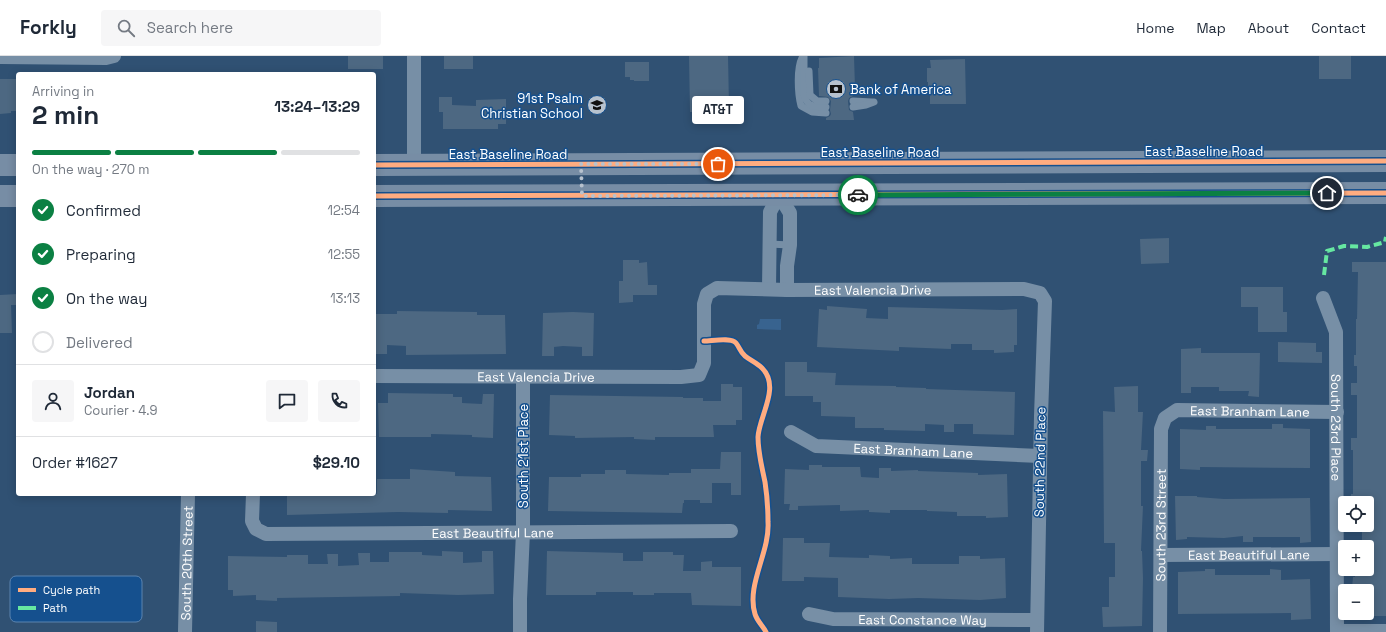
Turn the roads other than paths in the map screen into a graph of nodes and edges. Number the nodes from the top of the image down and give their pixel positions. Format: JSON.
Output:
{"nodes":[{"id":1,"x":114,"y":56,"type":"edge"},
{"id":2,"x":414,"y":56,"type":"edge"},
{"id":3,"x":805,"y":56,"type":"edge"},
{"id":4,"x":0,"y":58,"type":"edge"},
{"id":5,"x":872,"y":103,"type":"dead end"},
{"id":6,"x":826,"y":107,"type":"dead end"},
{"id":7,"x":853,"y":107,"type":"dead end"},
{"id":8,"x":1386,"y":161,"type":"edge"},
{"id":9,"x":581,"y":164,"type":"junction"},
{"id":10,"x":779,"y":164,"type":"junction"},
{"id":11,"x":0,"y":165,"type":"edge"},
{"id":12,"x":16,"y":165,"type":"edge"},
{"id":13,"x":376,"y":165,"type":"edge"},
{"id":14,"x":414,"y":165,"type":"junction"},
{"id":15,"x":376,"y":183,"type":"edge"},
{"id":16,"x":1386,"y":193,"type":"edge"},
{"id":17,"x":779,"y":195,"type":"junction"},
{"id":18,"x":0,"y":196,"type":"edge"},
{"id":19,"x":16,"y":196,"type":"edge"},
{"id":20,"x":376,"y":196,"type":"edge"},
{"id":21,"x":451,"y":196,"type":"junction"},
{"id":22,"x":582,"y":196,"type":"junction"},
{"id":23,"x":769,"y":244,"type":"junction"},
{"id":24,"x":790,"y":245,"type":"junction"},
{"id":25,"x":769,"y":289,"type":"junction"},
{"id":26,"x":787,"y":290,"type":"junction"},
{"id":27,"x":1040,"y":293,"type":"joint"},
{"id":28,"x":1323,"y":298,"type":"dead end"},
{"id":29,"x":376,"y":376,"type":"edge"},
{"id":30,"x":523,"y":377,"type":"junction"},
{"id":31,"x":1337,"y":412,"type":"junction"},
{"id":32,"x":1165,"y":418,"type":"joint"},
{"id":33,"x":791,"y":432,"type":"dead end"},
{"id":34,"x":1040,"y":456,"type":"junction"},
{"id":35,"x":188,"y":496,"type":"edge"},
{"id":36,"x":253,"y":496,"type":"edge"},
{"id":37,"x":731,"y":531,"type":"dead end"},
{"id":38,"x":523,"y":532,"type":"junction"},
{"id":39,"x":1337,"y":554,"type":"junction"},
{"id":40,"x":1160,"y":555,"type":"junction"},
{"id":41,"x":809,"y":614,"type":"dead end"},
{"id":42,"x":1037,"y":626,"type":"edge"},
{"id":43,"x":1337,"y":631,"type":"edge"},
{"id":44,"x":1386,"y":631,"type":"edge"},
{"id":45,"x":185,"y":632,"type":"edge"},
{"id":46,"x":520,"y":632,"type":"edge"},
{"id":47,"x":1160,"y":632,"type":"edge"}],
"edges":[{"from":1,"to":4,"type":"street"},
{"from":2,"to":14,"type":"street"},
{"from":3,"to":6,"type":"lane"},
{"from":5,"to":7,"type":"lane"},
{"from":8,"to":10,"type":"main road","name":"East Baseline Road"},
{"from":9,"to":10,"type":"main road","name":"East Baseline Road"},
{"from":9,"to":14,"type":"main road","name":"East Baseline Road"},
{"from":9,"to":22,"type":"main road"},
{"from":10,"to":17,"type":"main road"},
{"from":11,"to":12,"type":"main road"},
{"from":13,"to":14,"type":"main road","name":"East Baseline Road"},
{"from":14,"to":15,"type":"main road"},
{"from":14,"to":21,"type":"main road"},
{"from":16,"to":17,"type":"main road"},
{"from":17,"to":22,"type":"main road"},
{"from":17,"to":23,"type":"street"},
{"from":17,"to":24,"type":"street"},
{"from":18,"to":19,"type":"main road"},
{"from":20,"to":21,"type":"main road"},
{"from":21,"to":22,"type":"main road"},
{"from":23,"to":24,"type":"lane"},
{"from":23,"to":25,"type":"street"},
{"from":24,"to":26,"type":"street"},
{"from":25,"to":26,"type":"street","name":"East Valencia Drive"},
{"from":25,"to":30,"type":"street","name":"East Valencia Drive"},
{"from":26,"to":27,"type":"street","name":"East Valencia Drive"},
{"from":27,"to":34,"type":"street","name":"South 22nd Place"},
{"from":28,"to":31,"type":"street","name":"South 23rd Place"},
{"from":29,"to":30,"type":"street","name":"East Valencia Drive"},
{"from":30,"to":38,"type":"street","name":"South 21st Place"},
{"from":31,"to":32,"type":"street","name":"East Branham Lane"},
{"from":31,"to":39,"type":"street","name":"South 23rd Place"},
{"from":32,"to":40,"type":"street","name":"South 23rd Street"},
{"from":33,"to":34,"type":"street","name":"East Branham Lane"},
{"from":34,"to":42,"type":"street","name":"South 22nd Place"},
{"from":35,"to":45,"type":"street","name":"South 20th Street"},
{"from":36,"to":38,"type":"street","name":"East Beautiful Lane"},
{"from":37,"to":38,"type":"street","name":"East Beautiful Lane"},
{"from":38,"to":46,"type":"street","name":"South 21st Place"},
{"from":39,"to":40,"type":"street","name":"East Beautiful Lane"},
{"from":39,"to":43,"type":"street","name":"South 23rd Place"},
{"from":40,"to":47,"type":"street","name":"South 23rd Street"},
{"from":41,"to":42,"type":"street","name":"East Constance Way"},
{"from":43,"to":44,"type":"street"}]}
